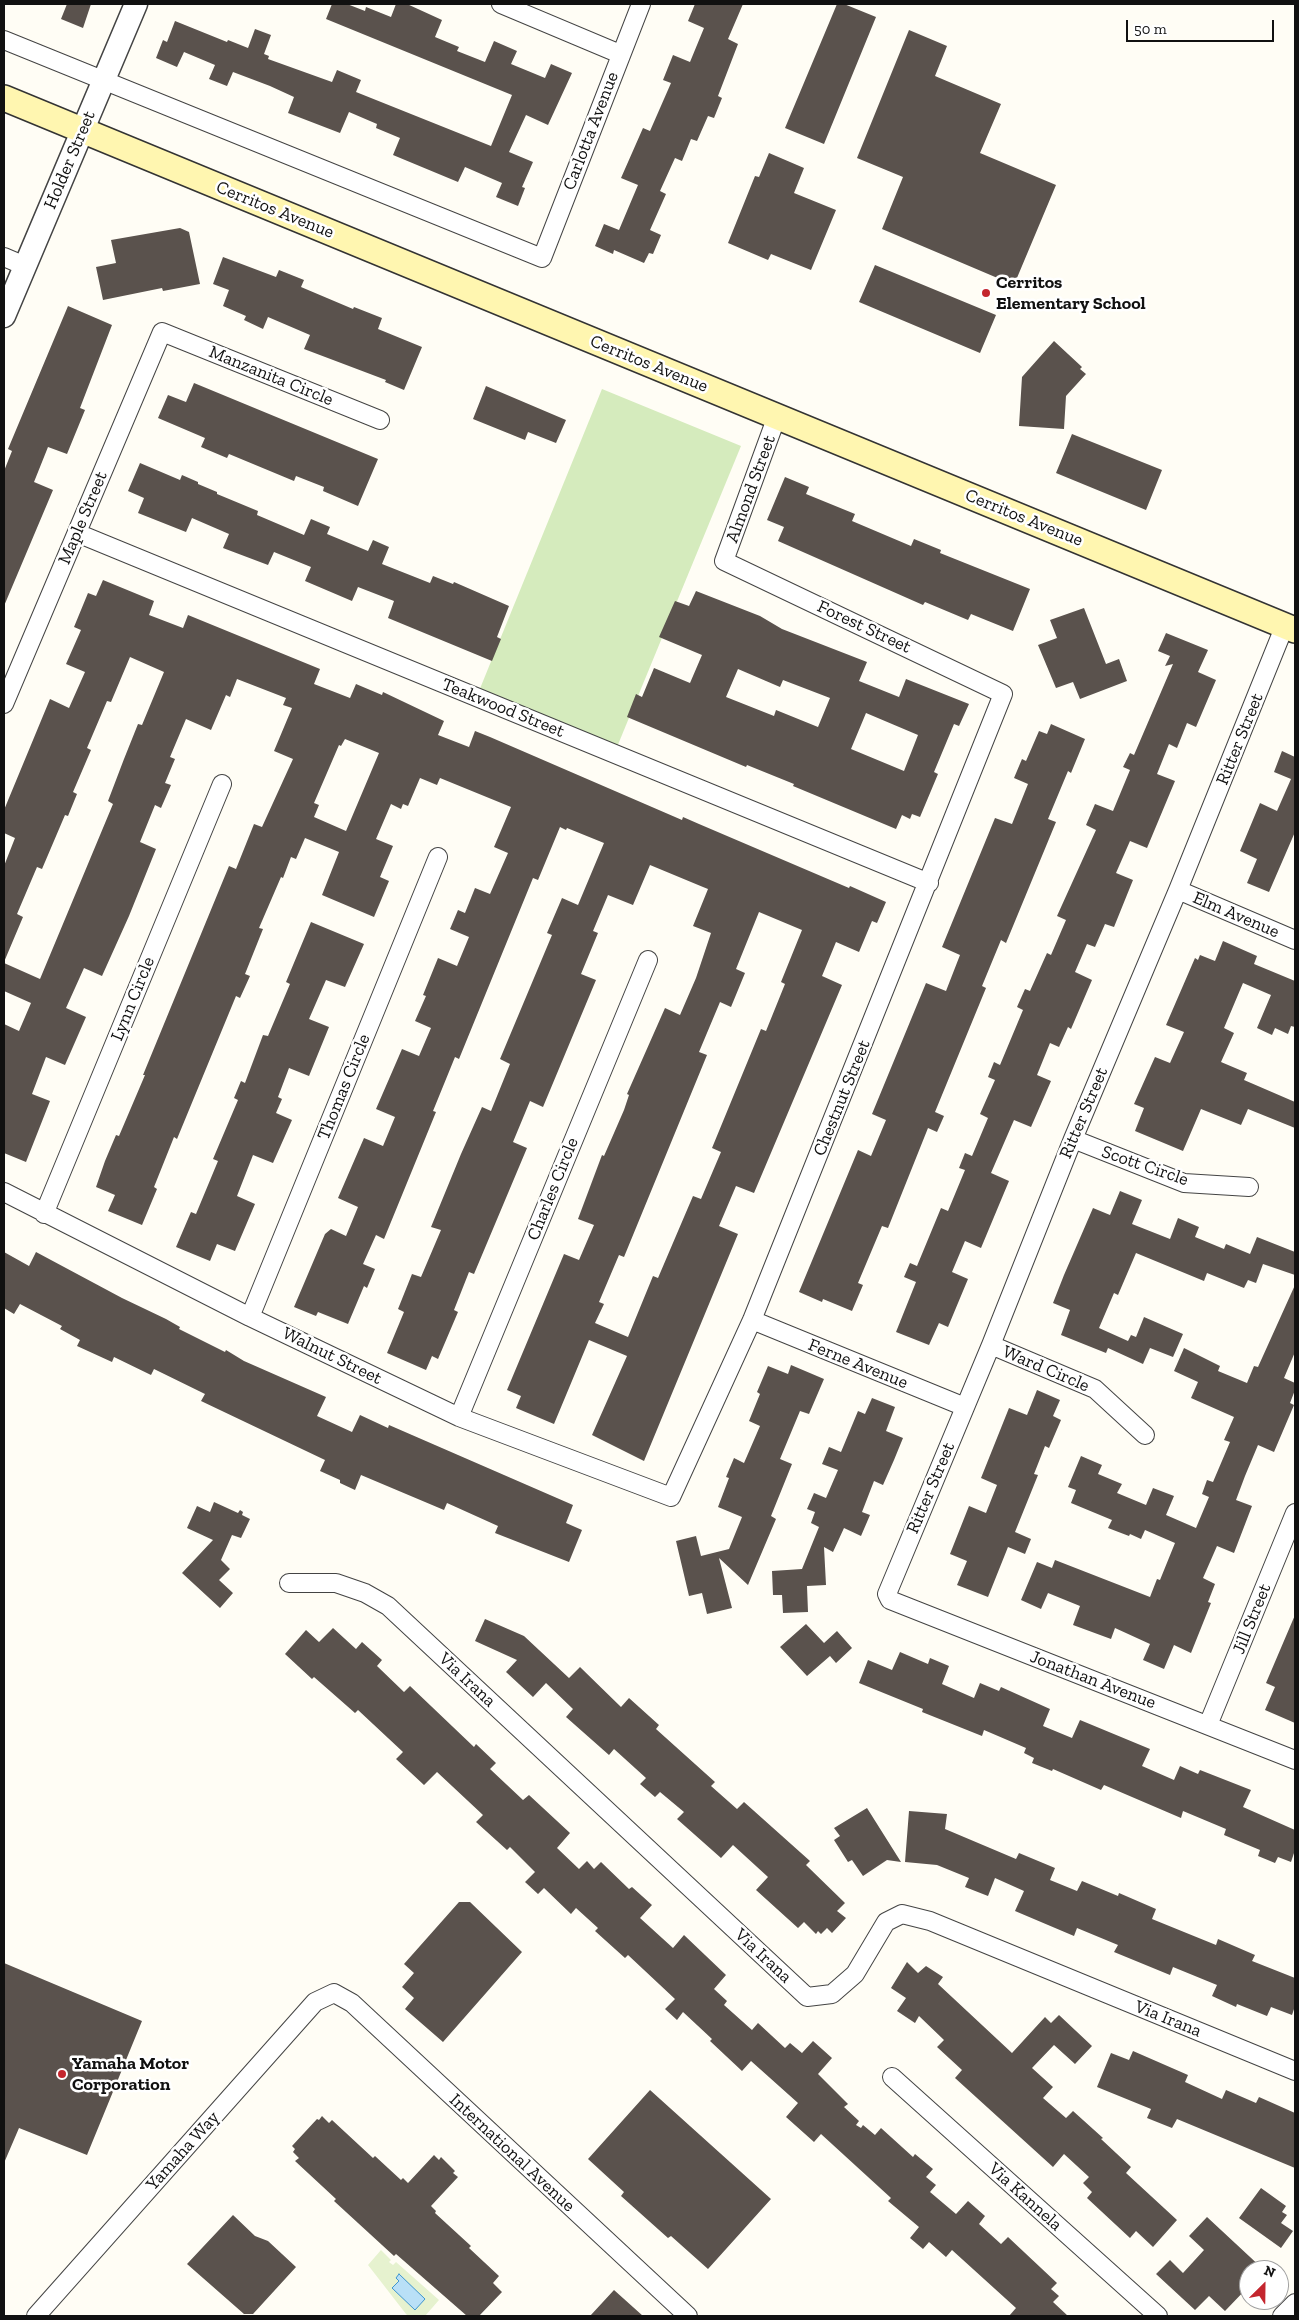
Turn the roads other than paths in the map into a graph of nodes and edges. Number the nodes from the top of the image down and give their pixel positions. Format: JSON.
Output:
{"nodes":[{"id":1,"x":136,"y":4,"type":"edge"},
{"id":2,"x":501,"y":4,"type":"edge"},
{"id":3,"x":642,"y":4,"type":"edge"},
{"id":4,"x":4,"y":40,"type":"edge"},
{"id":5,"x":620,"y":54,"type":"junction"},
{"id":6,"x":104,"y":82,"type":"junction"},
{"id":7,"x":4,"y":98,"type":"edge"},
{"id":8,"x":83,"y":130,"type":"junction"},
{"id":9,"x":4,"y":257,"type":"edge"},
{"id":10,"x":25,"y":266,"type":"junction"},
{"id":11,"x":4,"y":316,"type":"edge"},
{"id":12,"x":162,"y":332,"type":"joint"},
{"id":13,"x":777,"y":416,"type":"junction"},
{"id":14,"x":380,"y":420,"type":"dead end"},
{"id":15,"x":77,"y":534,"type":"junction"},
{"id":16,"x":724,"y":561,"type":"joint"},
{"id":17,"x":1290,"y":628,"type":"edge"},
{"id":18,"x":8,"y":683,"type":"edge"},
{"id":19,"x":1004,"y":694,"type":"joint"},
{"id":20,"x":4,"y":704,"type":"edge"},
{"id":21,"x":222,"y":784,"type":"dead end"},
{"id":22,"x":438,"y":857,"type":"dead end"},
{"id":23,"x":929,"y":883,"type":"junction"},
{"id":24,"x":1178,"y":890,"type":"junction"},
{"id":25,"x":1295,"y":940,"type":"edge"},
{"id":26,"x":648,"y":960,"type":"dead end"},
{"id":27,"x":1073,"y":1139,"type":"junction"},
{"id":28,"x":1249,"y":1187,"type":"dead end"},
{"id":29,"x":4,"y":1192,"type":"edge"},
{"id":30,"x":44,"y":1214,"type":"junction"},
{"id":31,"x":250,"y":1317,"type":"junction"},
{"id":32,"x":752,"y":1320,"type":"junction"},
{"id":33,"x":991,"y":1345,"type":"junction"},
{"id":34,"x":965,"y":1407,"type":"junction"},
{"id":35,"x":459,"y":1417,"type":"junction"},
{"id":36,"x":1145,"y":1435,"type":"dead end"},
{"id":37,"x":671,"y":1497,"type":"joint"},
{"id":38,"x":1295,"y":1513,"type":"edge"},
{"id":39,"x":289,"y":1583,"type":"dead end"},
{"id":40,"x":890,"y":1600,"type":"joint"},
{"id":41,"x":1208,"y":1725,"type":"junction"},
{"id":42,"x":1295,"y":1760,"type":"edge"},
{"id":43,"x":334,"y":1993,"type":"joint"},
{"id":44,"x":1295,"y":2071,"type":"edge"},
{"id":45,"x":892,"y":2078,"type":"dead end"},
{"id":46,"x":1295,"y":2303,"type":"edge"},
{"id":47,"x":36,"y":2316,"type":"edge"},
{"id":48,"x":688,"y":2316,"type":"edge"},
{"id":49,"x":1158,"y":2316,"type":"edge"},
{"id":50,"x":1282,"y":2316,"type":"edge"}],
"edges":[{"from":1,"to":6,"type":"street","name":"Holder Street"},
{"from":2,"to":5,"type":"street"},
{"from":3,"to":5,"type":"street","name":"Carlotta Avenue"},
{"from":4,"to":6,"type":"street"},
{"from":5,"to":6,"type":"street","name":"Carlotta Avenue"},
{"from":6,"to":8,"type":"street","name":"Holder Street"},
{"from":7,"to":8,"type":"main road","name":"Cerritos Avenue"},
{"from":8,"to":10,"type":"street","name":"Holder Street"},
{"from":8,"to":13,"type":"main road","name":"Cerritos Avenue"},
{"from":9,"to":10,"type":"street"},
{"from":10,"to":11,"type":"street","name":"Holder Street"},
{"from":12,"to":14,"type":"street","name":"Manzanita Circle"},
{"from":12,"to":15,"type":"street","name":"Maple Street"},
{"from":13,"to":16,"type":"street","name":"Almond Street"},
{"from":13,"to":17,"type":"main road","name":"Cerritos Avenue"},
{"from":15,"to":18,"type":"street","name":"Maple Street"},
{"from":15,"to":23,"type":"street","name":"Teakwood Street"},
{"from":16,"to":19,"type":"street","name":"Forest Street"},
{"from":17,"to":24,"type":"street","name":"Ritter Street"},
{"from":18,"to":20,"type":"street","name":"Maple Street"},
{"from":19,"to":23,"type":"street","name":"Chestnut Street"},
{"from":21,"to":30,"type":"street","name":"Lynn Circle"},
{"from":22,"to":31,"type":"street","name":"Thomas Circle"},
{"from":23,"to":32,"type":"street","name":"Chestnut Street"},
{"from":24,"to":25,"type":"street","name":"Elm Avenue"},
{"from":24,"to":27,"type":"street","name":"Ritter Street"},
{"from":26,"to":35,"type":"street","name":"Charles Circle"},
{"from":27,"to":28,"type":"street","name":"Scott Circle"},
{"from":27,"to":33,"type":"street","name":"Ritter Street"},
{"from":29,"to":30,"type":"street","name":"Walnut Street"},
{"from":30,"to":31,"type":"street","name":"Walnut Street"},
{"from":31,"to":35,"type":"street","name":"Walnut Street"},
{"from":32,"to":34,"type":"street","name":"Ferne Avenue"},
{"from":32,"to":37,"type":"street","name":"Chestnut Street"},
{"from":33,"to":34,"type":"street","name":"Ritter Street"},
{"from":33,"to":36,"type":"street","name":"Ward Circle"},
{"from":34,"to":40,"type":"street","name":"Ritter Street"},
{"from":35,"to":37,"type":"street","name":"Walnut Street"},
{"from":38,"to":41,"type":"street","name":"Jill Street"},
{"from":39,"to":44,"type":"street","name":"Via Irana"},
{"from":40,"to":41,"type":"street","name":"Jonathan Avenue"},
{"from":41,"to":42,"type":"street","name":"Jonathan Avenue"},
{"from":43,"to":47,"type":"street","name":"Yamaha Way"},
{"from":43,"to":48,"type":"street","name":"International Avenue"},
{"from":45,"to":49,"type":"street","name":"Via Kannela"},
{"from":46,"to":50,"type":"street"}]}
